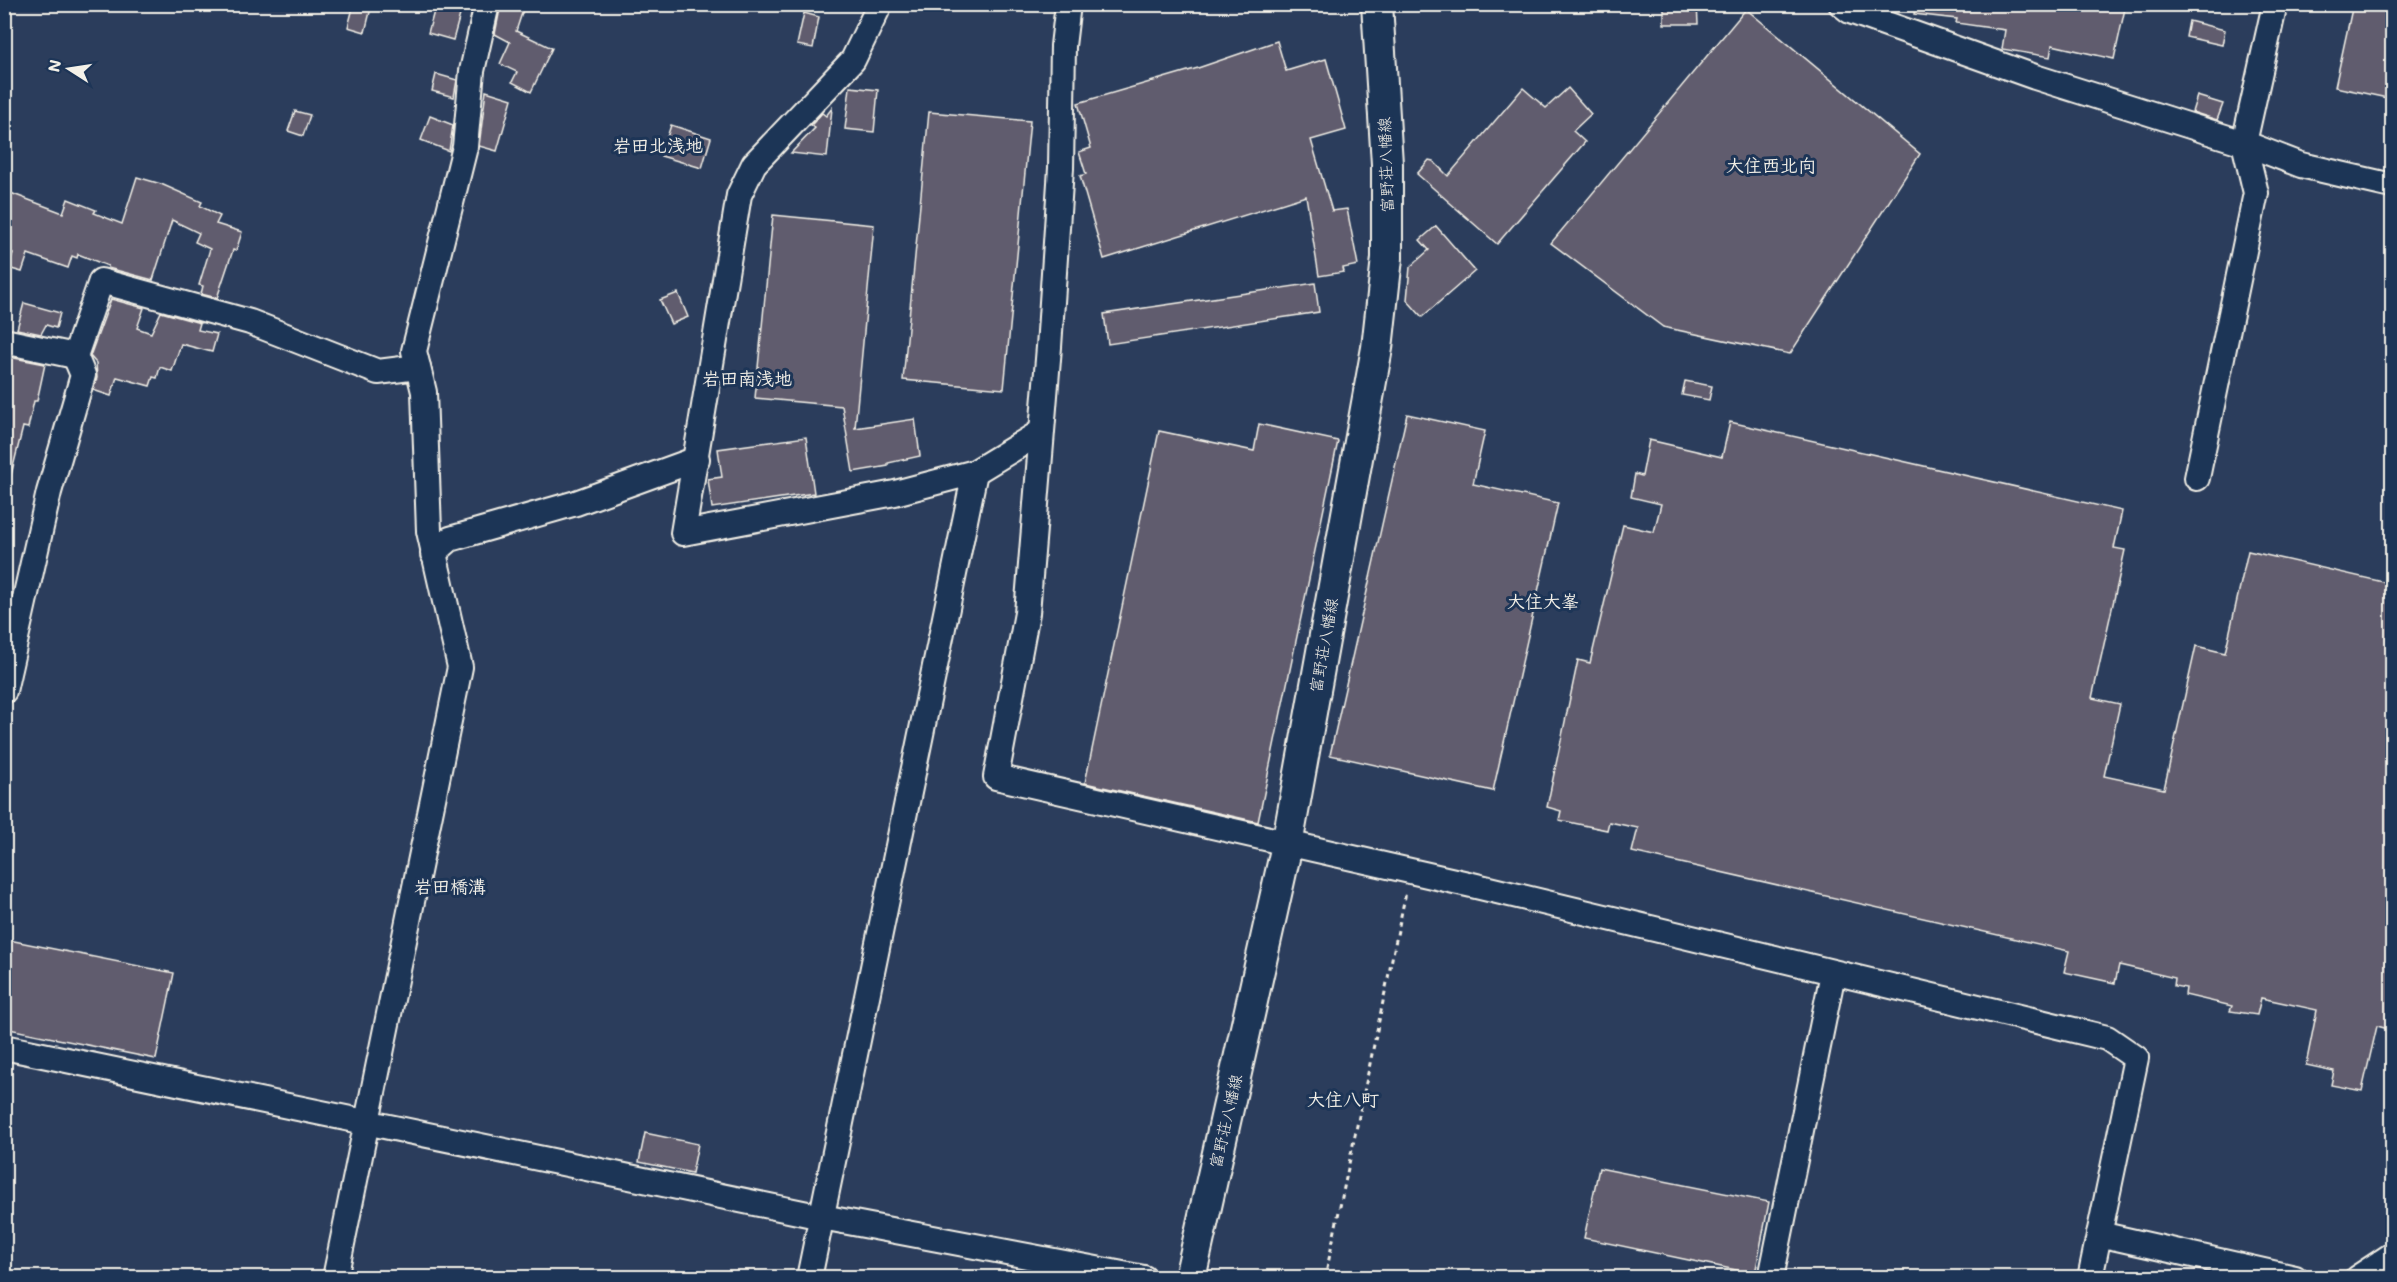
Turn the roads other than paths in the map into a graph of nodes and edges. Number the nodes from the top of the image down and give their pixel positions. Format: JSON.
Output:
{"nodes":[{"id":1,"x":488,"y":4,"type":"edge"},
{"id":2,"x":880,"y":4,"type":"edge"},
{"id":3,"x":1068,"y":4,"type":"edge"},
{"id":4,"x":1377,"y":4,"type":"edge"},
{"id":5,"x":1841,"y":4,"type":"edge"},
{"id":6,"x":2275,"y":4,"type":"edge"},
{"id":7,"x":2244,"y":143,"type":"junction"},
{"id":8,"x":2392,"y":186,"type":"edge"},
{"id":9,"x":4,"y":341,"type":"edge"},
{"id":10,"x":75,"y":356,"type":"junction"},
{"id":11,"x":418,"y":368,"type":"junction"},
{"id":12,"x":1041,"y":432,"type":"junction"},
{"id":13,"x":697,"y":459,"type":"junction"},
{"id":14,"x":975,"y":472,"type":"junction"},
{"id":15,"x":2197,"y":478,"type":"dead end"},
{"id":16,"x":433,"y":554,"type":"junction"},
{"id":17,"x":5,"y":684,"type":"edge"},
{"id":18,"x":1287,"y":845,"type":"junction"},
{"id":19,"x":1833,"y":973,"type":"junction"},
{"id":20,"x":4,"y":1047,"type":"edge"},
{"id":21,"x":367,"y":1122,"type":"junction"},
{"id":22,"x":822,"y":1217,"type":"junction"},
{"id":23,"x":2099,"y":1234,"type":"junction"},
{"id":24,"x":2392,"y":1255,"type":"edge"},
{"id":25,"x":335,"y":1278,"type":"edge"},
{"id":26,"x":809,"y":1278,"type":"edge"},
{"id":27,"x":1144,"y":1278,"type":"edge"},
{"id":28,"x":1190,"y":1278,"type":"edge"},
{"id":29,"x":1771,"y":1278,"type":"edge"},
{"id":30,"x":2090,"y":1278,"type":"edge"},
{"id":31,"x":2295,"y":1278,"type":"edge"},
{"id":32,"x":2358,"y":1278,"type":"edge"}],
"edges":[{"from":1,"to":11,"type":"street"},
{"from":2,"to":13,"type":"street"},
{"from":3,"to":12,"type":"street"},
{"from":4,"to":18,"type":"main road","name":"富野荘八幡線"},
{"from":5,"to":7,"type":"street"},
{"from":6,"to":7,"type":"street"},
{"from":7,"to":8,"type":"street"},
{"from":7,"to":15,"type":"street"},
{"from":9,"to":10,"type":"street"},
{"from":10,"to":11,"type":"street"},
{"from":10,"to":17,"type":"street"},
{"from":11,"to":16,"type":"street"},
{"from":12,"to":14,"type":"street"},
{"from":12,"to":18,"type":"street"},
{"from":13,"to":14,"type":"street"},
{"from":13,"to":16,"type":"street"},
{"from":14,"to":22,"type":"street"},
{"from":16,"to":21,"type":"street"},
{"from":18,"to":19,"type":"street"},
{"from":18,"to":28,"type":"main road","name":"富野荘八幡線"},
{"from":19,"to":23,"type":"street"},
{"from":19,"to":29,"type":"street"},
{"from":20,"to":21,"type":"street"},
{"from":21,"to":22,"type":"street"},
{"from":21,"to":25,"type":"street"},
{"from":22,"to":26,"type":"street"},
{"from":22,"to":27,"type":"street"},
{"from":23,"to":30,"type":"street"},
{"from":23,"to":31,"type":"street"},
{"from":24,"to":32,"type":"street"}]}
